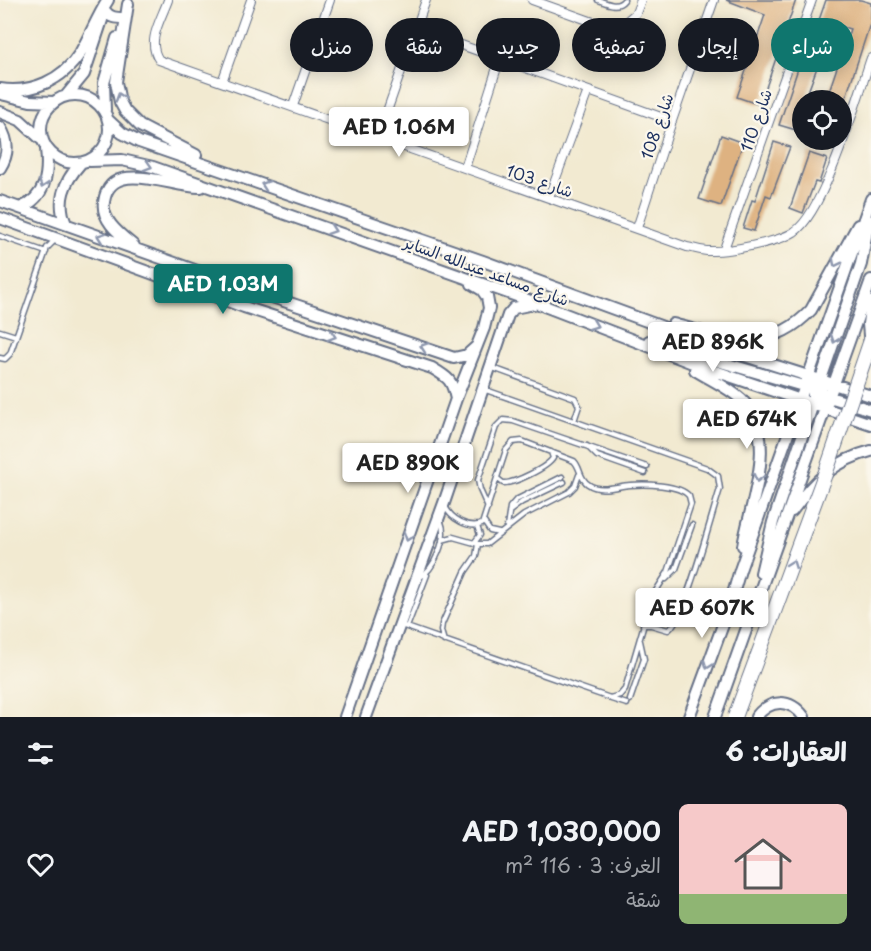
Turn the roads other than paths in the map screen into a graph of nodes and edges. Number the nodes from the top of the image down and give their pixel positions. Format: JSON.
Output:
{"nodes":[{"id":1,"x":109,"y":0,"type":"edge"},
{"id":2,"x":168,"y":0,"type":"edge"},
{"id":3,"x":251,"y":0,"type":"edge"},
{"id":4,"x":330,"y":0,"type":"edge"},
{"id":5,"x":426,"y":0,"type":"edge"},
{"id":6,"x":531,"y":0,"type":"edge"},
{"id":7,"x":598,"y":0,"type":"edge"},
{"id":8,"x":624,"y":0,"type":"edge"},
{"id":9,"x":641,"y":0,"type":"edge"},
{"id":10,"x":714,"y":0,"type":"edge"},
{"id":11,"x":812,"y":0,"type":"edge"},
{"id":12,"x":129,"y":2,"type":"edge"},
{"id":13,"x":105,"y":11,"type":"junction"},
{"id":14,"x":124,"y":18,"type":"junction"},
{"id":15,"x":420,"y":18,"type":"edge"},
{"id":16,"x":871,"y":58,"type":"edge"},
{"id":17,"x":401,"y":72,"type":"edge"},
{"id":18,"x":496,"y":72,"type":"edge"},
{"id":19,"x":538,"y":72,"type":"edge"},
{"id":20,"x":222,"y":82,"type":"junction"},
{"id":21,"x":588,"y":90,"type":"junction"},
{"id":22,"x":0,"y":91,"type":"edge"},
{"id":23,"x":66,"y":96,"type":"junction"},
{"id":24,"x":54,"y":102,"type":"junction"},
{"id":25,"x":293,"y":106,"type":"junction"},
{"id":26,"x":0,"y":112,"type":"edge"},
{"id":27,"x":107,"y":117,"type":"junction"},
{"id":28,"x":672,"y":121,"type":"junction"},
{"id":29,"x":0,"y":127,"type":"edge"},
{"id":30,"x":378,"y":137,"type":"junction"},
{"id":31,"x":44,"y":144,"type":"junction"},
{"id":32,"x":85,"y":162,"type":"junction"},
{"id":33,"x":0,"y":168,"type":"edge"},
{"id":34,"x":465,"y":168,"type":"junction"},
{"id":35,"x":234,"y":174,"type":"junction"},
{"id":36,"x":208,"y":187,"type":"junction"},
{"id":37,"x":549,"y":197,"type":"junction"},
{"id":38,"x":871,"y":200,"type":"edge"},
{"id":39,"x":0,"y":201,"type":"edge"},
{"id":40,"x":20,"y":208,"type":"junction"},
{"id":41,"x":866,"y":213,"type":"junction"},
{"id":42,"x":0,"y":218,"type":"edge"},
{"id":43,"x":66,"y":224,"type":"junction"},
{"id":44,"x":637,"y":228,"type":"junction"},
{"id":45,"x":0,"y":236,"type":"edge"},
{"id":46,"x":58,"y":238,"type":"junction"},
{"id":47,"x":724,"y":249,"type":"junction"},
{"id":48,"x":46,"y":252,"type":"junction"},
{"id":49,"x":153,"y":255,"type":"junction"},
{"id":50,"x":459,"y":275,"type":"junction"},
{"id":51,"x":871,"y":280,"type":"edge"},
{"id":52,"x":251,"y":290,"type":"junction"},
{"id":53,"x":871,"y":302,"type":"edge"},
{"id":54,"x":539,"y":304,"type":"junction"},
{"id":55,"x":244,"y":307,"type":"junction"},
{"id":56,"x":637,"y":316,"type":"junction"},
{"id":57,"x":484,"y":328,"type":"junction"},
{"id":58,"x":0,"y":331,"type":"edge"},
{"id":59,"x":501,"y":334,"type":"junction"},
{"id":60,"x":16,"y":336,"type":"junction"},
{"id":61,"x":626,"y":337,"type":"junction"},
{"id":62,"x":871,"y":340,"type":"edge"},
{"id":63,"x":477,"y":346,"type":"junction"},
{"id":64,"x":871,"y":350,"type":"edge"},
{"id":65,"x":675,"y":357,"type":"junction"},
{"id":66,"x":0,"y":358,"type":"edge"},
{"id":67,"x":490,"y":367,"type":"junction"},
{"id":68,"x":809,"y":375,"type":"junction"},
{"id":69,"x":834,"y":382,"type":"junction"},
{"id":70,"x":483,"y":389,"type":"junction"},
{"id":71,"x":817,"y":391,"type":"junction"},
{"id":72,"x":871,"y":396,"type":"edge"},
{"id":73,"x":456,"y":399,"type":"junction"},
{"id":74,"x":800,"y":400,"type":"junction"},
{"id":75,"x":824,"y":408,"type":"junction"},
{"id":76,"x":871,"y":410,"type":"edge"},
{"id":77,"x":574,"y":421,"type":"junction"},
{"id":78,"x":871,"y":424,"type":"edge"},
{"id":79,"x":587,"y":446,"type":"junction"},
{"id":80,"x":871,"y":451,"type":"edge"},
{"id":81,"x":551,"y":452,"type":"junction"},
{"id":82,"x":647,"y":467,"type":"dead end"},
{"id":83,"x":645,"y":473,"type":"dead end"},
{"id":84,"x":580,"y":474,"type":"junction"},
{"id":85,"x":497,"y":478,"type":"junction"},
{"id":86,"x":563,"y":480,"type":"dead end"},
{"id":87,"x":444,"y":503,"type":"junction"},
{"id":88,"x":488,"y":508,"type":"junction"},
{"id":89,"x":439,"y":518,"type":"junction"},
{"id":90,"x":484,"y":522,"type":"junction"},
{"id":91,"x":784,"y":524,"type":"junction"},
{"id":92,"x":692,"y":525,"type":"dead end"},
{"id":93,"x":476,"y":526,"type":"junction"},
{"id":94,"x":507,"y":528,"type":"junction"},
{"id":95,"x":500,"y":534,"type":"junction"},
{"id":96,"x":442,"y":540,"type":"junction"},
{"id":97,"x":476,"y":544,"type":"junction"},
{"id":98,"x":740,"y":570,"type":"junction"},
{"id":99,"x":427,"y":573,"type":"junction"},
{"id":100,"x":416,"y":580,"type":"junction"},
{"id":101,"x":663,"y":581,"type":"junction"},
{"id":102,"x":759,"y":594,"type":"junction"},
{"id":103,"x":651,"y":603,"type":"junction"},
{"id":104,"x":678,"y":618,"type":"junction"},
{"id":105,"x":404,"y":626,"type":"junction"},
{"id":106,"x":643,"y":626,"type":"junction"},
{"id":107,"x":640,"y":640,"type":"junction"},
{"id":108,"x":444,"y":641,"type":"junction"},
{"id":109,"x":369,"y":651,"type":"junction"},
{"id":110,"x":388,"y":657,"type":"junction"},
{"id":111,"x":610,"y":698,"type":"junction"},
{"id":112,"x":345,"y":717,"type":"edge"},
{"id":113,"x":366,"y":717,"type":"edge"},
{"id":114,"x":689,"y":717,"type":"edge"},
{"id":115,"x":715,"y":717,"type":"edge"},
{"id":116,"x":735,"y":717,"type":"edge"},
{"id":117,"x":756,"y":717,"type":"edge"},
{"id":118,"x":804,"y":717,"type":"edge"}],
"edges":[{"from":1,"to":13,"type":"street"},
{"from":1,"to":22,"type":"street"},
{"from":2,"to":20,"type":"street","name":"شارع 103"},
{"from":3,"to":20,"type":"street"},
{"from":4,"to":25,"type":"street"},
{"from":5,"to":15,"type":"street"},
{"from":6,"to":9,"type":"street"},
{"from":7,"to":8,"type":"lane"},
{"from":10,"to":28,"type":"street","name":"شارع 108"},
{"from":11,"to":47,"type":"street","name":"شارع 110"},
{"from":12,"to":14,"type":"street"},
{"from":35,"to":12,"type":"street","one_way":true},
{"from":13,"to":14,"type":"street"},
{"from":13,"to":23,"type":"street"},
{"from":14,"to":27,"type":"street"},
{"from":16,"to":47,"type":"street","name":"شارع 103"},
{"from":17,"to":30,"type":"street"},
{"from":18,"to":34,"type":"street"},
{"from":19,"to":21,"type":"street"},
{"from":20,"to":25,"type":"street","name":"شارع 103"},
{"from":21,"to":28,"type":"street"},
{"from":21,"to":37,"type":"street"},
{"from":22,"to":24,"type":"street"},
{"from":23,"to":24,"type":"street"},
{"from":23,"to":27,"type":"street"},
{"from":24,"to":31,"type":"street"},
{"from":25,"to":30,"type":"street","name":"شارع 103"},
{"from":26,"to":31,"type":"street"},
{"from":27,"to":32,"type":"street"},
{"from":27,"to":35,"type":"street","name":"شارع مساعد عبدالله الساير"},
{"from":28,"to":44,"type":"street","name":"شارع 108"},
{"from":29,"to":33,"type":"street"},
{"from":30,"to":34,"type":"street","name":"شارع 103"},
{"from":31,"to":32,"type":"street"},
{"from":31,"to":40,"type":"street","one_way":true},
{"from":32,"to":36,"type":"street","name":"شارع مساعد عبدالله الساير","one_way":true},
{"from":32,"to":43,"type":"street"},
{"from":34,"to":37,"type":"street","name":"شارع 103"},
{"from":56,"to":35,"type":"street","name":"شارع مساعد عبدالله الساير","one_way":true},
{"from":36,"to":49,"type":"street"},
{"from":36,"to":50,"type":"street","name":"شارع مساعد عبدالله الساير","one_way":true},
{"from":37,"to":44,"type":"street","name":"شارع 103"},
{"from":38,"to":41,"type":"street"},
{"from":38,"to":71,"type":"street","one_way":true},
{"from":39,"to":40,"type":"street"},
{"from":40,"to":43,"type":"street"},
{"from":41,"to":56,"type":"street","one_way":true},
{"from":41,"to":68,"type":"street"},
{"from":42,"to":46,"type":"street"},
{"from":49,"to":43,"type":"street","one_way":true},
{"from":44,"to":47,"type":"street","name":"شارع 103"},
{"from":45,"to":48,"type":"lane"},
{"from":46,"to":48,"type":"lane"},
{"from":46,"to":55,"type":"street"},
{"from":48,"to":60,"type":"lane"},
{"from":49,"to":52,"type":"street"},
{"from":50,"to":54,"type":"street","name":"شارع مساعد عبدالله الساير"},
{"from":50,"to":57,"type":"street"},
{"from":51,"to":69,"type":"street"},
{"from":52,"to":55,"type":"street"},
{"from":63,"to":52,"type":"street","one_way":true},
{"from":53,"to":64,"type":"street"},
{"from":54,"to":59,"type":"street"},
{"from":54,"to":61,"type":"street","name":"شارع مساعد عبدالله الساير","one_way":true},
{"from":55,"to":73,"type":"street","one_way":true},
{"from":56,"to":68,"type":"street","name":"شارع مساعد عبدالله الساير"},
{"from":57,"to":59,"type":"street"},
{"from":57,"to":63,"type":"street"},
{"from":58,"to":60,"type":"lane"},
{"from":59,"to":67,"type":"street"},
{"from":60,"to":66,"type":"lane"},
{"from":61,"to":65,"type":"street","name":"شارع مساعد عبدالله الساير"},
{"from":61,"to":71,"type":"street"},
{"from":116,"to":62,"type":"highway","one_way":true,"bridge":true},
{"from":63,"to":73,"type":"street"},
{"from":65,"to":74,"type":"street","name":"شارع مساعد عبدالله الساير"},
{"from":65,"to":98,"type":"street","one_way":true},
{"from":67,"to":70,"type":"street"},
{"from":67,"to":77,"type":"lane"},
{"from":68,"to":71,"type":"street","name":"شارع مساعد عبدالله الساير"},
{"from":69,"to":71,"type":"street","name":"شارع مساعد عبدالله الساير"},
{"from":69,"to":72,"type":"street","name":"شارع مساعد عبدالله الساير"},
{"from":70,"to":77,"type":"lane"},
{"from":70,"to":87,"type":"street"},
{"from":71,"to":74,"type":"street","name":"شارع مساعد عبدالله الساير"},
{"from":71,"to":75,"type":"street","name":"شارع مساعد عبدالله الساير"},
{"from":71,"to":76,"type":"street"},
{"from":71,"to":102,"type":"street"},
{"from":73,"to":109,"type":"street","one_way":true},
{"from":74,"to":98,"type":"street"},
{"from":75,"to":78,"type":"street","name":"شارع مساعد عبدالله الساير"},
{"from":75,"to":91,"type":"street"},
{"from":77,"to":104,"type":"lane"},
{"from":79,"to":82,"type":"lane"},
{"from":79,"to":83,"type":"lane"},
{"from":79,"to":88,"type":"lane"},
{"from":80,"to":91,"type":"street"},
{"from":81,"to":84,"type":"lane"},
{"from":81,"to":85,"type":"lane"},
{"from":81,"to":85,"type":"lane"},
{"from":84,"to":94,"type":"lane"},
{"from":84,"to":101,"type":"lane"},
{"from":85,"to":88,"type":"lane"},
{"from":86,"to":94,"type":"lane"},
{"from":87,"to":89,"type":"street"},
{"from":87,"to":93,"type":"lane"},
{"from":88,"to":90,"type":"lane"},
{"from":89,"to":96,"type":"lane"},
{"from":89,"to":100,"type":"street"},
{"from":90,"to":93,"type":"lane"},
{"from":90,"to":95,"type":"lane"},
{"from":91,"to":102,"type":"street"},
{"from":92,"to":101,"type":"lane"},
{"from":93,"to":97,"type":"lane"},
{"from":94,"to":95,"type":"lane"},
{"from":95,"to":97,"type":"lane"},
{"from":96,"to":97,"type":"lane"},
{"from":96,"to":99,"type":"lane"},
{"from":97,"to":108,"type":"lane"},
{"from":98,"to":114,"type":"street","one_way":true},
{"from":99,"to":100,"type":"lane"},
{"from":99,"to":105,"type":"lane"},
{"from":100,"to":105,"type":"street"},
{"from":101,"to":103,"type":"lane"},
{"from":102,"to":115,"type":"street"},
{"from":103,"to":104,"type":"lane"},
{"from":103,"to":106,"type":"lane"},
{"from":104,"to":106,"type":"lane"},
{"from":105,"to":108,"type":"lane"},
{"from":105,"to":110,"type":"street"},
{"from":106,"to":107,"type":"lane"},
{"from":107,"to":111,"type":"lane"},
{"from":107,"to":111,"type":"lane"},
{"from":108,"to":111,"type":"lane"},
{"from":109,"to":110,"type":"street"},
{"from":109,"to":112,"type":"street"},
{"from":110,"to":113,"type":"street"},
{"from":117,"to":118,"type":"street"}]}
